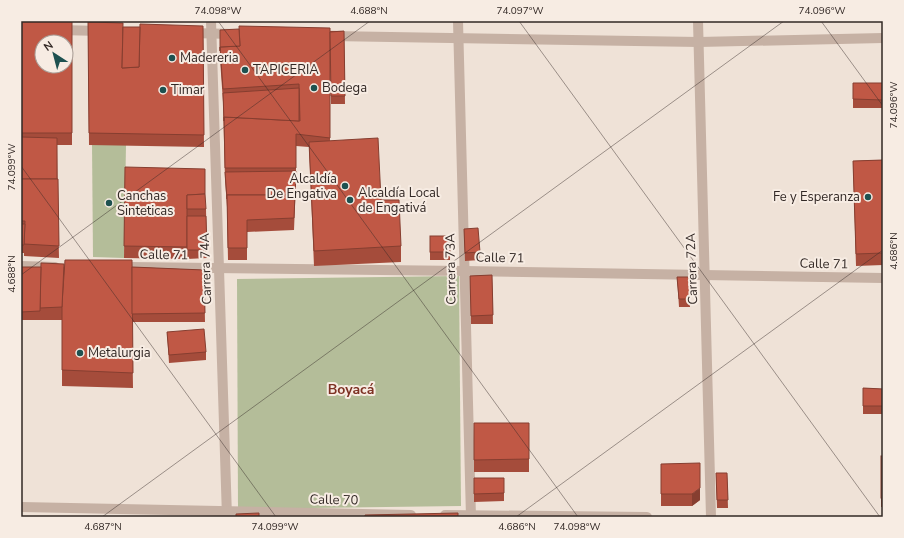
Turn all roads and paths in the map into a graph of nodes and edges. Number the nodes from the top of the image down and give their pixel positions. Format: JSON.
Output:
{"nodes":[{"id":1,"x":211,"y":21,"type":"edge"},
{"id":2,"x":458,"y":21,"type":"edge"},
{"id":3,"x":698,"y":21,"type":"edge"},
{"id":4,"x":45,"y":30,"type":"edge"},
{"id":5,"x":108,"y":31,"type":"edge"},
{"id":6,"x":180,"y":33,"type":"edge"},
{"id":7,"x":212,"y":34,"type":"junction"},
{"id":8,"x":244,"y":34,"type":"edge"},
{"id":9,"x":323,"y":36,"type":"edge"},
{"id":10,"x":458,"y":38,"type":"junction"},
{"id":11,"x":883,"y":38,"type":"edge"},
{"id":12,"x":699,"y":42,"type":"junction"},
{"id":13,"x":21,"y":266,"type":"edge"},
{"id":14,"x":69,"y":267,"type":"edge"},
{"id":15,"x":116,"y":267,"type":"edge"},
{"id":16,"x":219,"y":268,"type":"junction"},
{"id":17,"x":464,"y":271,"type":"junction"},
{"id":18,"x":705,"y":274,"type":"junction"},
{"id":19,"x":883,"y":278,"type":"edge"},
{"id":20,"x":21,"y":506,"type":"edge"},
{"id":21,"x":227,"y":514,"type":"edge"},
{"id":22,"x":471,"y":516,"type":"edge"},
{"id":23,"x":647,"y":517,"type":"edge"},
{"id":24,"x":711,"y":517,"type":"edge"}],
"edges":[{"from":1,"to":7,"type":"street","name":"Carrera 74A"},
{"from":2,"to":10,"type":"street","name":"Carrera 73A"},
{"from":3,"to":12,"type":"street","name":"Carrera 72A"},
{"from":4,"to":5,"type":"street"},
{"from":6,"to":7,"type":"street"},
{"from":7,"to":8,"type":"street"},
{"from":7,"to":16,"type":"street","name":"Carrera 74A"},
{"from":9,"to":10,"type":"street"},
{"from":10,"to":12,"type":"street"},
{"from":10,"to":17,"type":"street","name":"Carrera 73A"},
{"from":11,"to":12,"type":"street"},
{"from":12,"to":18,"type":"street","name":"Carrera 72A"},
{"from":13,"to":14,"type":"street"},
{"from":15,"to":16,"type":"street","name":"Calle 71"},
{"from":16,"to":17,"type":"street","name":"Calle 71"},
{"from":16,"to":21,"type":"street","name":"Carrera 74A"},
{"from":17,"to":18,"type":"street","name":"Calle 71"},
{"from":17,"to":22,"type":"street","name":"Carrera 73A"},
{"from":18,"to":19,"type":"street","name":"Calle 71"},
{"from":18,"to":24,"type":"street","name":"Carrera 72A"},
{"from":20,"to":21,"type":"street","name":"Calle 70"},
{"from":21,"to":22,"type":"street","name":"Calle 70"},
{"from":22,"to":23,"type":"street","name":"Calle 70"}]}
